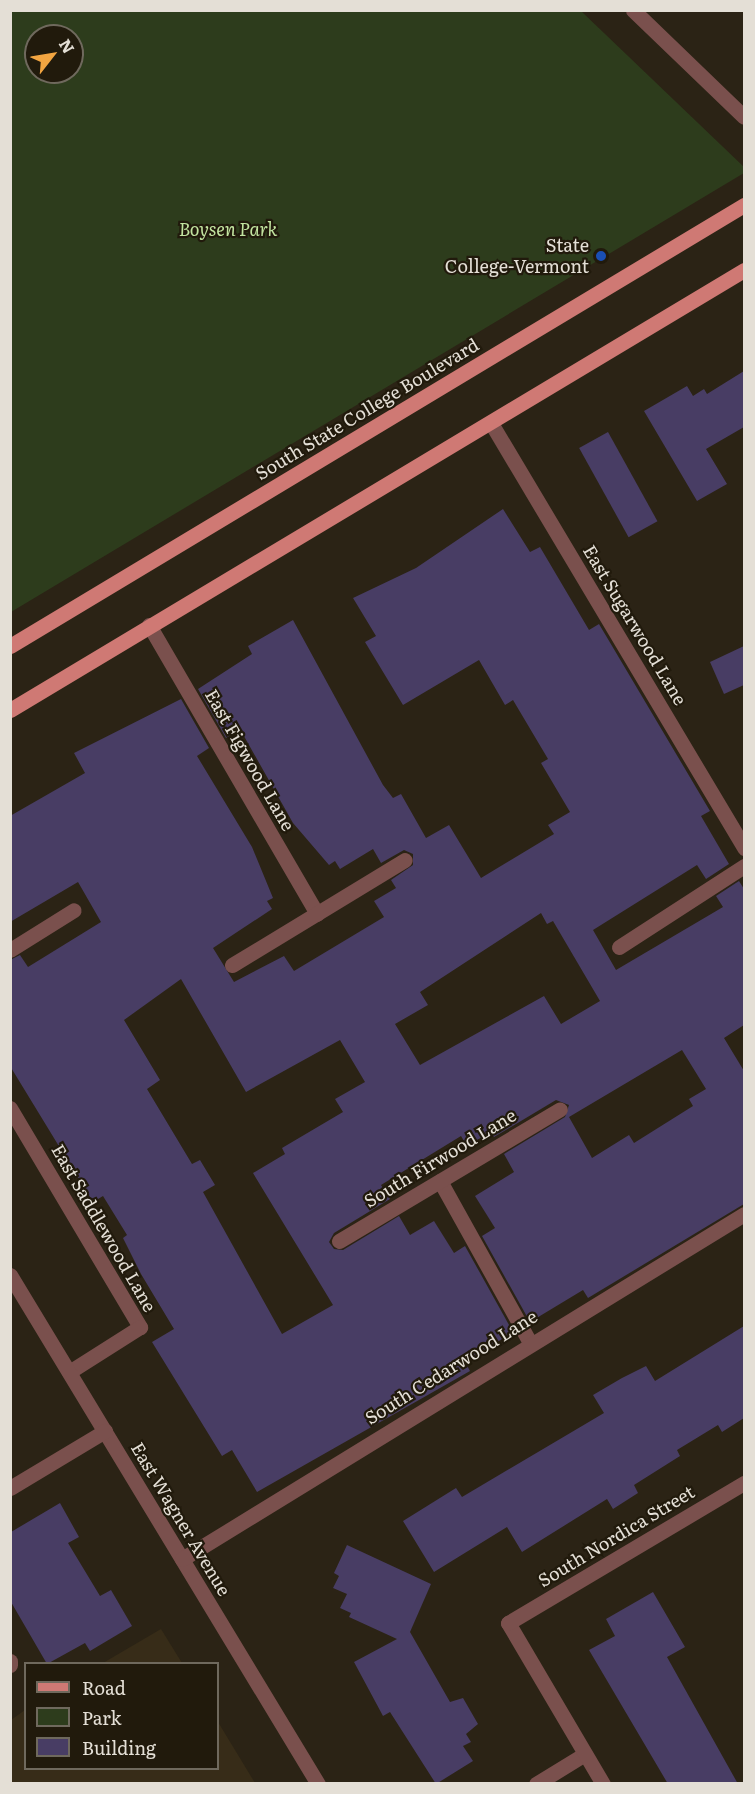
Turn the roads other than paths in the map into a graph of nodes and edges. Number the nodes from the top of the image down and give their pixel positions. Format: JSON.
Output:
{"nodes":[{"id":1,"x":633,"y":10,"type":"edge"},
{"id":2,"x":744,"y":117,"type":"edge"},
{"id":3,"x":744,"y":205,"type":"edge"},
{"id":4,"x":744,"y":270,"type":"edge"},
{"id":5,"x":491,"y":423,"type":"junction"},
{"id":6,"x":149,"y":625,"type":"junction"},
{"id":7,"x":10,"y":646,"type":"edge"},
{"id":8,"x":10,"y":710,"type":"edge"},
{"id":9,"x":744,"y":848,"type":"edge"},
{"id":10,"x":405,"y":860,"type":"dead end"},
{"id":11,"x":744,"y":866,"type":"edge"},
{"id":12,"x":74,"y":910,"type":"dead end"},
{"id":13,"x":317,"y":914,"type":"junction"},
{"id":14,"x":619,"y":947,"type":"dead end"},
{"id":15,"x":10,"y":950,"type":"edge"},
{"id":16,"x":232,"y":964,"type":"dead end"},
{"id":17,"x":560,"y":1109,"type":"dead end"},
{"id":18,"x":13,"y":1117,"type":"edge"},
{"id":19,"x":440,"y":1181,"type":"junction"},
{"id":20,"x":744,"y":1214,"type":"edge"},
{"id":21,"x":339,"y":1241,"type":"dead end"},
{"id":22,"x":10,"y":1275,"type":"edge"},
{"id":23,"x":530,"y":1341,"type":"junction"},
{"id":24,"x":69,"y":1371,"type":"junction"},
{"id":25,"x":105,"y":1431,"type":"junction"},
{"id":26,"x":744,"y":1483,"type":"edge"},
{"id":27,"x":10,"y":1488,"type":"edge"},
{"id":28,"x":182,"y":1559,"type":"junction"},
{"id":29,"x":585,"y":1754,"type":"junction"},
{"id":30,"x":318,"y":1784,"type":"edge"},
{"id":31,"x":536,"y":1784,"type":"edge"},
{"id":32,"x":603,"y":1784,"type":"edge"}],
"edges":[{"from":1,"to":2,"type":"street"},
{"from":3,"to":7,"type":"main road","name":"South State College Boulevard"},
{"from":4,"to":5,"type":"main road"},
{"from":5,"to":6,"type":"main road"},
{"from":5,"to":9,"type":"street","name":"East Sugarwood Lane"},
{"from":6,"to":8,"type":"main road"},
{"from":6,"to":13,"type":"street","name":"East Figwood Lane"},
{"from":10,"to":13,"type":"street"},
{"from":11,"to":14,"type":"street"},
{"from":12,"to":15,"type":"street"},
{"from":13,"to":16,"type":"street"},
{"from":17,"to":19,"type":"street","name":"South Firwood Lane"},
{"from":18,"to":24,"type":"street","name":"East Saddlewood Lane"},
{"from":19,"to":21,"type":"street","name":"South Firwood Lane"},
{"from":19,"to":23,"type":"street"},
{"from":20,"to":23,"type":"street","name":"South Cedarwood Lane"},
{"from":22,"to":24,"type":"street","name":"East Wagner Avenue"},
{"from":23,"to":28,"type":"street","name":"South Cedarwood Lane"},
{"from":24,"to":25,"type":"street","name":"East Wagner Avenue"},
{"from":25,"to":27,"type":"street"},
{"from":25,"to":28,"type":"street","name":"East Wagner Avenue"},
{"from":26,"to":29,"type":"street","name":"South Nordica Street"},
{"from":28,"to":30,"type":"street","name":"East Wagner Avenue"},
{"from":29,"to":31,"type":"street"},
{"from":29,"to":32,"type":"street"}]}
